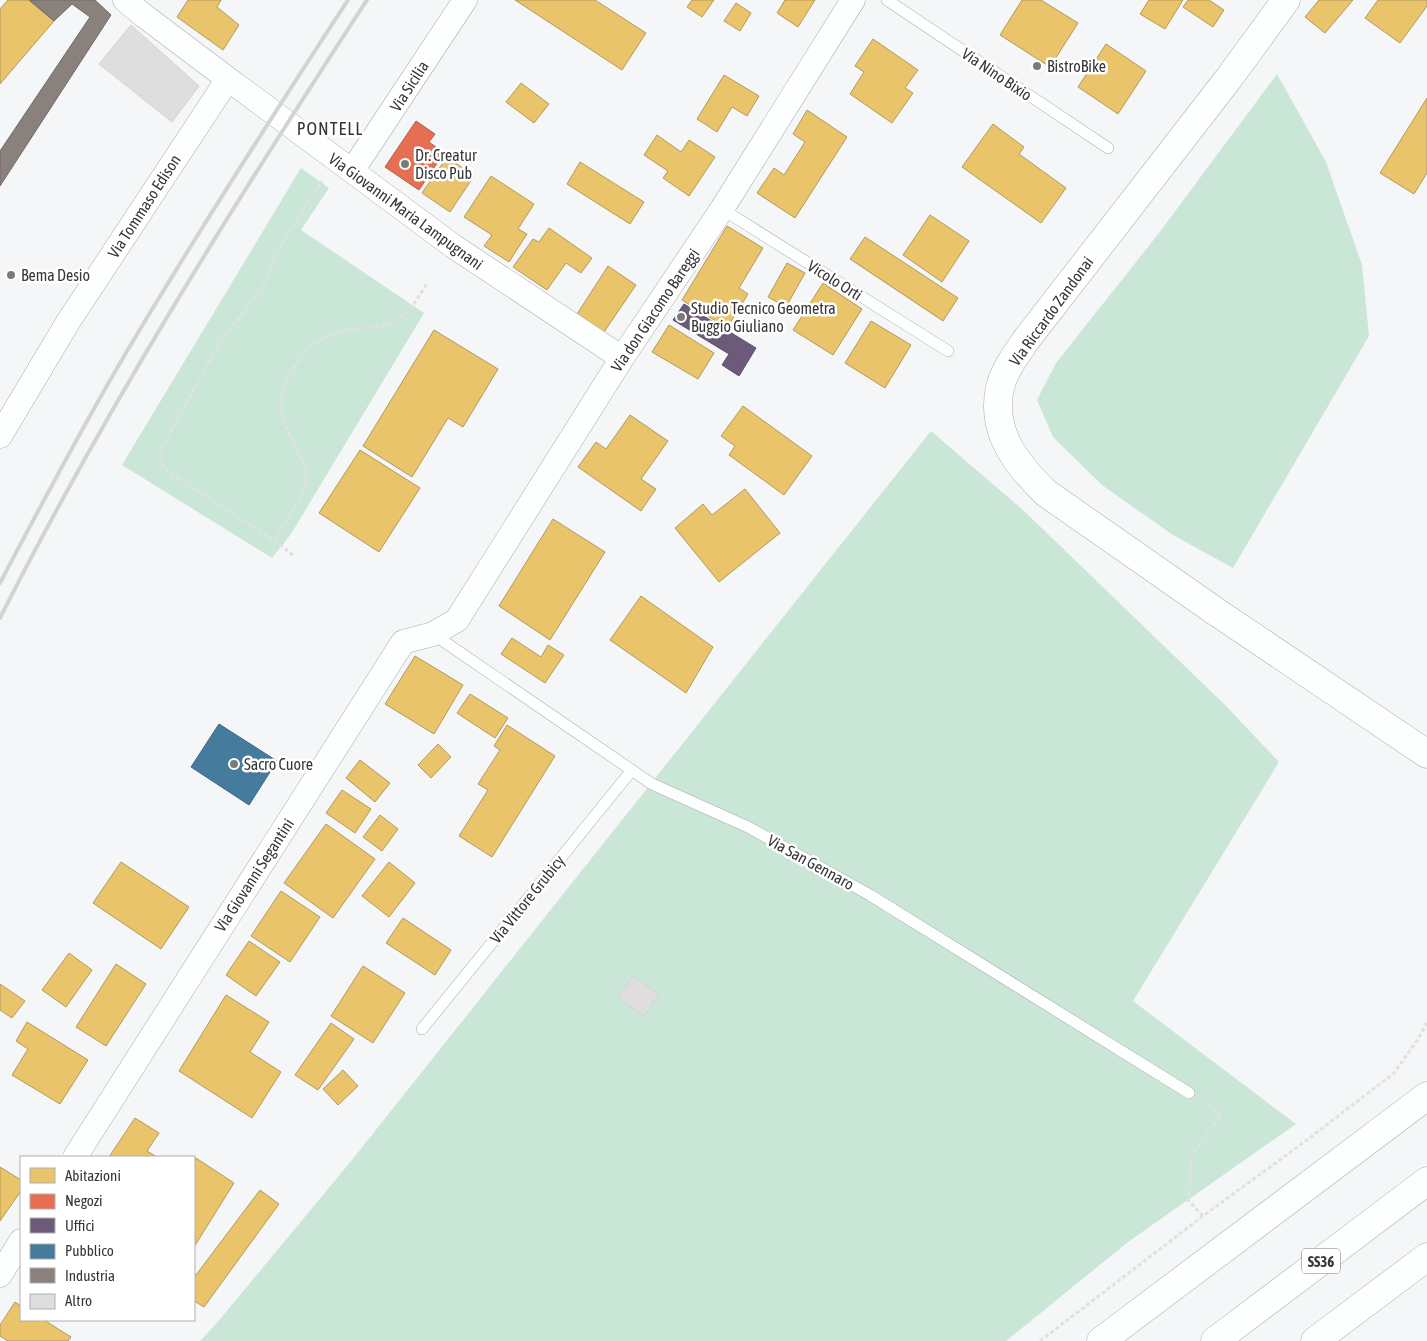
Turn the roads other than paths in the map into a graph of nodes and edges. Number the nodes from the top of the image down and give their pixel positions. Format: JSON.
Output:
{"nodes":[{"id":1,"x":465,"y":0,"type":"edge"},
{"id":2,"x":853,"y":0,"type":"edge"},
{"id":3,"x":887,"y":0,"type":"edge"},
{"id":4,"x":1286,"y":0,"type":"edge"},
{"id":5,"x":140,"y":5,"type":"edge"},
{"id":6,"x":228,"y":79,"type":"junction"},
{"id":7,"x":1108,"y":148,"type":"dead end"},
{"id":8,"x":352,"y":172,"type":"junction"},
{"id":9,"x":722,"y":209,"type":"junction"},
{"id":10,"x":948,"y":351,"type":"dead end"},
{"id":11,"x":622,"y":358,"type":"junction"},
{"id":12,"x":0,"y":436,"type":"edge"},
{"id":13,"x":457,"y":620,"type":"joint"},
{"id":14,"x":433,"y":634,"type":"junction"},
{"id":15,"x":1427,"y":754,"type":"edge"},
{"id":16,"x":632,"y":770,"type":"junction"},
{"id":17,"x":422,"y":1028,"type":"dead end"},
{"id":18,"x":1189,"y":1093,"type":"road end"},
{"id":19,"x":1427,"y":1096,"type":"edge"},
{"id":20,"x":76,"y":1156,"type":"edge"},
{"id":21,"x":1427,"y":1181,"type":"edge"},
{"id":22,"x":20,"y":1244,"type":"edge"},
{"id":23,"x":1427,"y":1257,"type":"edge"},
{"id":24,"x":0,"y":1275,"type":"edge"},
{"id":25,"x":1101,"y":1341,"type":"edge"},
{"id":26,"x":1215,"y":1341,"type":"edge"},
{"id":27,"x":1315,"y":1341,"type":"edge"}],
"edges":[{"from":1,"to":8,"type":"street","name":"Via Sicilia"},
{"from":2,"to":9,"type":"street","name":"Via don Giacomo Bareggi"},
{"from":3,"to":7,"type":"lane","name":"Via Nino Bixio"},
{"from":4,"to":15,"type":"main road","name":"Via Riccardo Zandonai"},
{"from":5,"to":6,"type":"street","name":"Via Giovanni Maria Lampugnani"},
{"from":6,"to":8,"type":"street","name":"Via Giovanni Maria Lampugnani"},
{"from":6,"to":12,"type":"street","name":"Via Tommaso Edison"},
{"from":8,"to":11,"type":"street","name":"Via Giovanni Maria Lampugnani"},
{"from":9,"to":10,"type":"lane","name":"Vicolo Orti"},
{"from":9,"to":11,"type":"street","name":"Via don Giacomo Bareggi"},
{"from":11,"to":13,"type":"street","name":"Via don Giacomo Bareggi"},
{"from":13,"to":14,"type":"street","name":"Via Giovanni Segantini"},
{"from":14,"to":16,"type":"lane","name":"Via San Gennaro"},
{"from":14,"to":20,"type":"street","name":"Via Giovanni Segantini"},
{"from":16,"to":17,"type":"lane","name":"Via Vittore Grubicy"},
{"from":16,"to":18,"type":"lane","name":"Via San Gennaro"},
{"from":19,"to":25,"type":"main road"},
{"from":21,"to":26,"type":"main road","number":"SS36"},
{"from":22,"to":24,"type":"street"},
{"from":23,"to":27,"type":"main road"}]}
